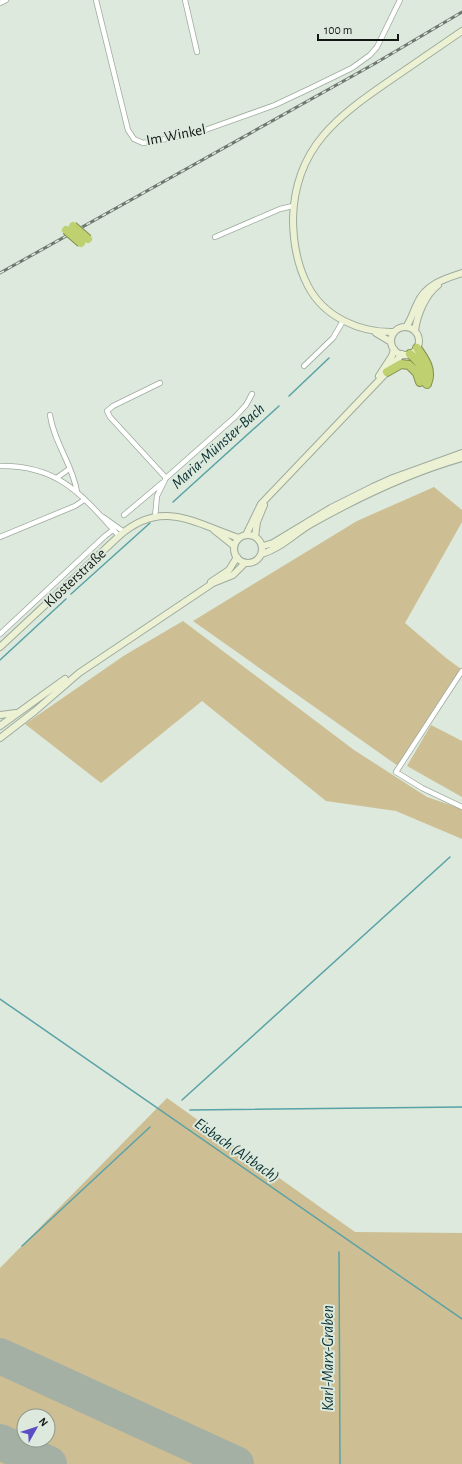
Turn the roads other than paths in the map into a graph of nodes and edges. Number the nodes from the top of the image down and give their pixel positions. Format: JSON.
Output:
{"nodes":[{"id":1,"x":6,"y":0,"type":"edge"},
{"id":2,"x":96,"y":0,"type":"edge"},
{"id":3,"x":185,"y":0,"type":"edge"},
{"id":4,"x":400,"y":0,"type":"edge"},
{"id":5,"x":0,"y":3,"type":"edge"},
{"id":6,"x":462,"y":31,"type":"edge"},
{"id":7,"x":197,"y":52,"type":"dead end"},
{"id":8,"x":293,"y":206,"type":"junction"},
{"id":9,"x":69,"y":228,"type":"dead end"},
{"id":10,"x":215,"y":237,"type":"dead end"},
{"id":11,"x":84,"y":241,"type":"dead end"},
{"id":12,"x":462,"y":273,"type":"edge"},
{"id":13,"x":450,"y":276,"type":"junction"},
{"id":14,"x":343,"y":321,"type":"junction"},
{"id":15,"x":406,"y":327,"type":"junction"},
{"id":16,"x":367,"y":328,"type":"junction"},
{"id":17,"x":415,"y":331,"type":"junction"},
{"id":18,"x":394,"y":332,"type":"junction"},
{"id":19,"x":391,"y":342,"type":"junction"},
{"id":20,"x":394,"y":349,"type":"junction"},
{"id":21,"x":409,"y":352,"type":"junction"},
{"id":22,"x":304,"y":366,"type":"dead end"},
{"id":23,"x":387,"y":372,"type":"junction"},
{"id":24,"x":160,"y":383,"type":"dead end"},
{"id":25,"x":371,"y":387,"type":"junction"},
{"id":26,"x":252,"y":394,"type":"dead end"},
{"id":27,"x":50,"y":416,"type":"dead end"},
{"id":28,"x":462,"y":453,"type":"edge"},
{"id":29,"x":462,"y":458,"type":"edge"},
{"id":30,"x":0,"y":466,"type":"edge"},
{"id":31,"x":69,"y":469,"type":"junction"},
{"id":32,"x":58,"y":477,"type":"junction"},
{"id":33,"x":166,"y":478,"type":"junction"},
{"id":34,"x":162,"y":483,"type":"junction"},
{"id":35,"x":77,"y":492,"type":"junction"},
{"id":36,"x":269,"y":496,"type":"junction"},
{"id":37,"x":84,"y":500,"type":"junction"},
{"id":38,"x":99,"y":514,"type":"junction"},
{"id":39,"x":124,"y":515,"type":"dead end"},
{"id":40,"x":155,"y":517,"type":"junction"},
{"id":41,"x":206,"y":524,"type":"junction"},
{"id":42,"x":113,"y":530,"type":"junction"},
{"id":43,"x":121,"y":534,"type":"junction"},
{"id":44,"x":246,"y":535,"type":"junction"},
{"id":45,"x":255,"y":536,"type":"junction"},
{"id":46,"x":0,"y":537,"type":"edge"},
{"id":47,"x":239,"y":538,"type":"junction"},
{"id":48,"x":234,"y":546,"type":"junction"},
{"id":49,"x":262,"y":546,"type":"junction"},
{"id":50,"x":262,"y":554,"type":"junction"},
{"id":51,"x":236,"y":557,"type":"junction"},
{"id":52,"x":245,"y":563,"type":"junction"},
{"id":53,"x":0,"y":634,"type":"edge"},
{"id":54,"x":121,"y":643,"type":"junction"},
{"id":55,"x":0,"y":647,"type":"edge"},
{"id":56,"x":462,"y":671,"type":"edge"},
{"id":57,"x":21,"y":711,"type":"junction"},
{"id":58,"x":0,"y":715,"type":"edge"},
{"id":59,"x":0,"y":726,"type":"edge"},
{"id":60,"x":0,"y":738,"type":"edge"},
{"id":61,"x":462,"y":807,"type":"edge"}],
"edges":[{"from":1,"to":5,"type":"street"},
{"from":2,"to":4,"type":"street","name":"Im Winkel"},
{"from":3,"to":7,"type":"street"},
{"from":6,"to":8,"type":"main road"},
{"from":8,"to":10,"type":"street"},
{"from":8,"to":14,"type":"main road"},
{"from":9,"to":11,"type":"highway","bridge":true},
{"from":12,"to":13,"type":"main road"},
{"from":13,"to":15,"type":"main road"},
{"from":13,"to":17,"type":"main road"},
{"from":14,"to":16,"type":"main road"},
{"from":14,"to":22,"type":"street"},
{"from":15,"to":17,"type":"main road"},
{"from":15,"to":18,"type":"main road"},
{"from":16,"to":18,"type":"main road"},
{"from":16,"to":19,"type":"main road"},
{"from":17,"to":21,"type":"main road"},
{"from":18,"to":19,"type":"main road"},
{"from":19,"to":20,"type":"main road"},
{"from":20,"to":21,"type":"main road"},
{"from":20,"to":25,"type":"main road"},
{"from":21,"to":23,"type":"main road"},
{"from":21,"to":23,"type":"highway"},
{"from":23,"to":25,"type":"main road"},
{"from":24,"to":33,"type":"street"},
{"from":25,"to":36,"type":"main road"},
{"from":26,"to":33,"type":"street"},
{"from":27,"to":31,"type":"street"},
{"from":28,"to":49,"type":"main road"},
{"from":29,"to":50,"type":"main road"},
{"from":30,"to":32,"type":"street"},
{"from":31,"to":32,"type":"street"},
{"from":31,"to":35,"type":"street"},
{"from":32,"to":35,"type":"street"},
{"from":33,"to":34,"type":"street"},
{"from":34,"to":39,"type":"street"},
{"from":34,"to":40,"type":"street"},
{"from":35,"to":37,"type":"street"},
{"from":36,"to":44,"type":"main road"},
{"from":36,"to":45,"type":"main road"},
{"from":37,"to":38,"type":"street"},
{"from":37,"to":46,"type":"street"},
{"from":38,"to":42,"type":"street"},
{"from":38,"to":43,"type":"street"},
{"from":40,"to":41,"type":"main road","name":"Klosterstraße"},
{"from":40,"to":43,"type":"main road","name":"Klosterstraße"},
{"from":41,"to":47,"type":"main road","name":"Klosterstraße"},
{"from":41,"to":48,"type":"main road","name":"Klosterstraße"},
{"from":42,"to":43,"type":"street"},
{"from":42,"to":53,"type":"street"},
{"from":43,"to":55,"type":"main road","name":"Klosterstraße"},
{"from":44,"to":45,"type":"main road"},
{"from":44,"to":47,"type":"main road"},
{"from":45,"to":49,"type":"main road"},
{"from":47,"to":48,"type":"main road"},
{"from":48,"to":51,"type":"main road"},
{"from":49,"to":50,"type":"main road"},
{"from":50,"to":52,"type":"main road"},
{"from":51,"to":52,"type":"main road"},
{"from":51,"to":54,"type":"main road"},
{"from":52,"to":54,"type":"main road"},
{"from":54,"to":57,"type":"main road"},
{"from":54,"to":60,"type":"main road"},
{"from":56,"to":61,"type":"street"},
{"from":57,"to":58,"type":"main road"},
{"from":57,"to":59,"type":"main road"}]}
